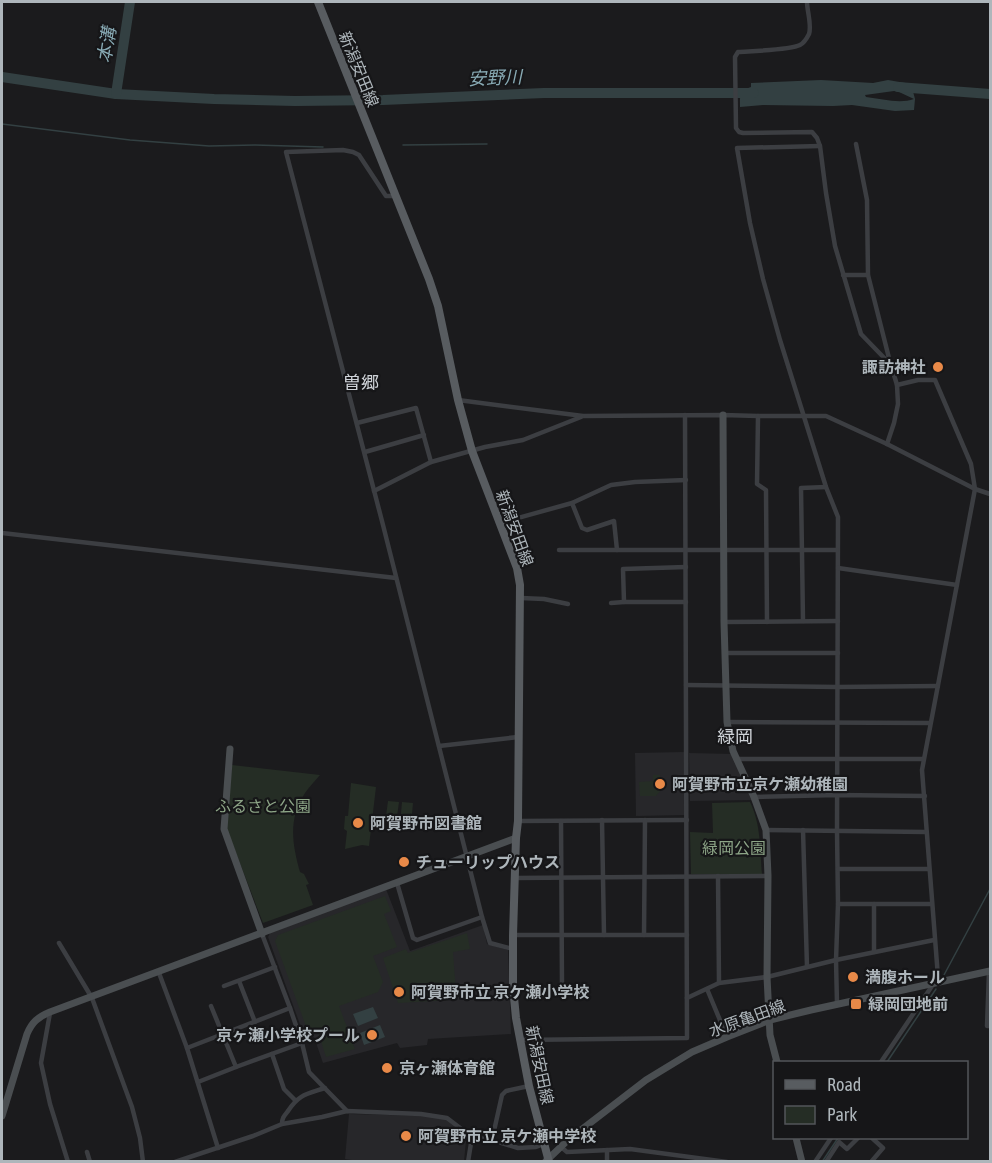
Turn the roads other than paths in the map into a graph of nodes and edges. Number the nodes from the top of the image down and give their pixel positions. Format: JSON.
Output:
{"nodes":[{"id":1,"x":318,"y":2,"type":"edge"},
{"id":2,"x":807,"y":2,"type":"edge"},
{"id":3,"x":856,"y":144,"type":"dead end"},
{"id":4,"x":820,"y":146,"type":"junction"},
{"id":5,"x":396,"y":195,"type":"junction"},
{"id":6,"x":843,"y":274,"type":"junction"},
{"id":7,"x":868,"y":275,"type":"junction"},
{"id":8,"x":891,"y":364,"type":"junction"},
{"id":9,"x":897,"y":385,"type":"junction"},
{"id":10,"x":458,"y":400,"type":"junction"},
{"id":11,"x":723,"y":415,"type":"junction"},
{"id":12,"x":804,"y":415,"type":"junction"},
{"id":13,"x":583,"y":416,"type":"junction"},
{"id":14,"x":686,"y":416,"type":"junction"},
{"id":15,"x":758,"y":416,"type":"junction"},
{"id":16,"x":357,"y":423,"type":"junction"},
{"id":17,"x":424,"y":435,"type":"junction"},
{"id":18,"x":887,"y":444,"type":"junction"},
{"id":19,"x":472,"y":451,"type":"junction"},
{"id":20,"x":364,"y":452,"type":"junction"},
{"id":21,"x":431,"y":462,"type":"junction"},
{"id":22,"x":686,"y":480,"type":"junction"},
{"id":23,"x":826,"y":486,"type":"junction"},
{"id":24,"x":975,"y":489,"type":"junction"},
{"id":25,"x":374,"y":490,"type":"junction"},
{"id":26,"x":990,"y":494,"type":"edge"},
{"id":27,"x":572,"y":503,"type":"junction"},
{"id":28,"x":500,"y":523,"type":"junction"},
{"id":29,"x":2,"y":533,"type":"edge"},
{"id":30,"x":559,"y":550,"type":"dead end"},
{"id":31,"x":617,"y":550,"type":"junction"},
{"id":32,"x":686,"y":550,"type":"junction"},
{"id":33,"x":724,"y":550,"type":"junction"},
{"id":34,"x":766,"y":550,"type":"junction"},
{"id":35,"x":802,"y":550,"type":"junction"},
{"id":36,"x":837,"y":550,"type":"junction"},
{"id":37,"x":686,"y":567,"type":"junction"},
{"id":38,"x":838,"y":568,"type":"junction"},
{"id":39,"x":396,"y":578,"type":"junction"},
{"id":40,"x":957,"y":585,"type":"junction"},
{"id":41,"x":521,"y":597,"type":"junction"},
{"id":42,"x":624,"y":602,"type":"junction"},
{"id":43,"x":686,"y":602,"type":"junction"},
{"id":44,"x":611,"y":603,"type":"dead end"},
{"id":45,"x":568,"y":604,"type":"dead end"},
{"id":46,"x":803,"y":621,"type":"junction"},
{"id":47,"x":838,"y":621,"type":"junction"},
{"id":48,"x":724,"y":622,"type":"junction"},
{"id":49,"x":766,"y":622,"type":"junction"},
{"id":50,"x":725,"y":653,"type":"junction"},
{"id":51,"x":838,"y":653,"type":"junction"},
{"id":52,"x":686,"y":685,"type":"junction"},
{"id":53,"x":725,"y":686,"type":"junction"},
{"id":54,"x":938,"y":686,"type":"junction"},
{"id":55,"x":837,"y":687,"type":"junction"},
{"id":56,"x":727,"y":722,"type":"junction"},
{"id":57,"x":837,"y":723,"type":"junction"},
{"id":58,"x":930,"y":723,"type":"junction"},
{"id":59,"x":518,"y":737,"type":"junction"},
{"id":60,"x":440,"y":746,"type":"junction"},
{"id":61,"x":230,"y":749,"type":"dead end"},
{"id":62,"x":736,"y":759,"type":"junction"},
{"id":63,"x":838,"y":759,"type":"junction"},
{"id":64,"x":924,"y":759,"type":"junction"},
{"id":65,"x":837,"y":795,"type":"junction"},
{"id":66,"x":925,"y":796,"type":"junction"},
{"id":67,"x":754,"y":797,"type":"junction"},
{"id":68,"x":602,"y":820,"type":"junction"},
{"id":69,"x":645,"y":820,"type":"junction"},
{"id":70,"x":687,"y":820,"type":"junction"},
{"id":71,"x":518,"y":821,"type":"junction"},
{"id":72,"x":561,"y":821,"type":"junction"},
{"id":73,"x":766,"y":830,"type":"junction"},
{"id":74,"x":802,"y":830,"type":"junction"},
{"id":75,"x":837,"y":831,"type":"junction"},
{"id":76,"x":926,"y":832,"type":"junction"},
{"id":77,"x":516,"y":838,"type":"junction"},
{"id":78,"x":467,"y":856,"type":"junction"},
{"id":79,"x":838,"y":869,"type":"junction"},
{"id":80,"x":929,"y":869,"type":"junction"},
{"id":81,"x":718,"y":876,"type":"junction"},
{"id":82,"x":768,"y":876,"type":"junction"},
{"id":83,"x":645,"y":877,"type":"junction"},
{"id":84,"x":687,"y":877,"type":"junction"},
{"id":85,"x":515,"y":878,"type":"junction"},
{"id":86,"x":561,"y":878,"type":"junction"},
{"id":87,"x":603,"y":878,"type":"junction"},
{"id":88,"x":397,"y":883,"type":"junction"},
{"id":89,"x":838,"y":904,"type":"junction"},
{"id":90,"x":873,"y":904,"type":"junction"},
{"id":91,"x":932,"y":904,"type":"junction"},
{"id":92,"x":482,"y":917,"type":"junction"},
{"id":93,"x":262,"y":934,"type":"junction"},
{"id":94,"x":513,"y":935,"type":"junction"},
{"id":95,"x":562,"y":935,"type":"junction"},
{"id":96,"x":604,"y":935,"type":"junction"},
{"id":97,"x":644,"y":935,"type":"junction"},
{"id":98,"x":687,"y":935,"type":"junction"},
{"id":99,"x":934,"y":940,"type":"junction"},
{"id":100,"x":59,"y":944,"type":"dead end"},
{"id":101,"x":513,"y":950,"type":"junction"},
{"id":102,"x":874,"y":952,"type":"junction"},
{"id":103,"x":836,"y":960,"type":"junction"},
{"id":104,"x":275,"y":967,"type":"junction"},
{"id":105,"x":807,"y":968,"type":"junction"},
{"id":106,"x":159,"y":972,"type":"junction"},
{"id":107,"x":990,"y":972,"type":"edge"},
{"id":108,"x":767,"y":977,"type":"junction"},
{"id":109,"x":239,"y":981,"type":"junction"},
{"id":110,"x":719,"y":983,"type":"junction"},
{"id":111,"x":935,"y":983,"type":"junction"},
{"id":112,"x":224,"y":986,"type":"dead end"},
{"id":113,"x":562,"y":986,"type":"dead end"},
{"id":114,"x":707,"y":989,"type":"junction"},
{"id":115,"x":92,"y":998,"type":"junction"},
{"id":116,"x":687,"y":998,"type":"junction"},
{"id":117,"x":837,"y":1004,"type":"junction"},
{"id":118,"x":211,"y":1006,"type":"dead end"},
{"id":119,"x":290,"y":1008,"type":"junction"},
{"id":120,"x":50,"y":1012,"type":"junction"},
{"id":121,"x":770,"y":1020,"type":"junction"},
{"id":122,"x":255,"y":1022,"type":"junction"},
{"id":123,"x":990,"y":1026,"type":"edge"},
{"id":124,"x":223,"y":1034,"type":"junction"},
{"id":125,"x":727,"y":1037,"type":"junction"},
{"id":126,"x":519,"y":1040,"type":"junction"},
{"id":127,"x":302,"y":1043,"type":"junction"},
{"id":128,"x":187,"y":1048,"type":"junction"},
{"id":129,"x":272,"y":1054,"type":"junction"},
{"id":130,"x":777,"y":1061,"type":"edge"},
{"id":131,"x":882,"y":1061,"type":"edge"},
{"id":132,"x":236,"y":1066,"type":"junction"},
{"id":133,"x":198,"y":1082,"type":"junction"},
{"id":134,"x":530,"y":1086,"type":"junction"},
{"id":135,"x":325,"y":1088,"type":"junction"},
{"id":136,"x":295,"y":1100,"type":"junction"},
{"id":137,"x":347,"y":1111,"type":"junction"},
{"id":138,"x":2,"y":1116,"type":"edge"},
{"id":139,"x":282,"y":1124,"type":"junction"},
{"id":140,"x":472,"y":1137,"type":"junction"},
{"id":141,"x":796,"y":1139,"type":"edge"},
{"id":142,"x":830,"y":1139,"type":"edge"},
{"id":143,"x":856,"y":1139,"type":"edge"},
{"id":144,"x":875,"y":1139,"type":"edge"},
{"id":145,"x":492,"y":1140,"type":"junction"},
{"id":146,"x":544,"y":1144,"type":"junction"},
{"id":147,"x":561,"y":1147,"type":"junction"},
{"id":148,"x":218,"y":1148,"type":"junction"},
{"id":149,"x":607,"y":1150,"type":"junction"},
{"id":150,"x":87,"y":1152,"type":"dead end"},
{"id":151,"x":68,"y":1161,"type":"edge"},
{"id":152,"x":90,"y":1161,"type":"edge"},
{"id":153,"x":143,"y":1161,"type":"edge"},
{"id":154,"x":175,"y":1161,"type":"edge"},
{"id":155,"x":468,"y":1161,"type":"edge"},
{"id":156,"x":548,"y":1161,"type":"edge"},
{"id":157,"x":608,"y":1161,"type":"edge"},
{"id":158,"x":727,"y":1161,"type":"edge"},
{"id":159,"x":802,"y":1161,"type":"edge"},
{"id":160,"x":815,"y":1161,"type":"edge"},
{"id":161,"x":826,"y":1161,"type":"edge"},
{"id":162,"x":871,"y":1161,"type":"edge"}],
"edges":[{"from":1,"to":5,"type":"main road","name":"新潟安田線"},
{"from":2,"to":4,"type":"street"},
{"from":3,"to":7,"type":"street"},
{"from":4,"to":6,"type":"street"},
{"from":4,"to":12,"type":"street"},
{"from":5,"to":10,"type":"main road","name":"新潟安田線"},
{"from":5,"to":16,"type":"street"},
{"from":6,"to":7,"type":"street"},
{"from":6,"to":8,"type":"street"},
{"from":7,"to":8,"type":"street"},
{"from":8,"to":9,"type":"street"},
{"from":9,"to":18,"type":"street"},
{"from":9,"to":24,"type":"street"},
{"from":10,"to":13,"type":"street"},
{"from":10,"to":19,"type":"main road","name":"新潟安田線"},
{"from":11,"to":14,"type":"street"},
{"from":11,"to":15,"type":"street"},
{"from":11,"to":33,"type":"street"},
{"from":12,"to":15,"type":"street"},
{"from":12,"to":18,"type":"street"},
{"from":12,"to":23,"type":"street"},
{"from":13,"to":14,"type":"street"},
{"from":13,"to":19,"type":"street"},
{"from":14,"to":22,"type":"street"},
{"from":15,"to":34,"type":"street"},
{"from":16,"to":17,"type":"street"},
{"from":16,"to":20,"type":"street"},
{"from":17,"to":20,"type":"street"},
{"from":17,"to":21,"type":"street"},
{"from":18,"to":24,"type":"street"},
{"from":19,"to":21,"type":"street"},
{"from":19,"to":28,"type":"main road","name":"新潟安田線"},
{"from":20,"to":25,"type":"street"},
{"from":21,"to":25,"type":"street"},
{"from":22,"to":27,"type":"street"},
{"from":22,"to":32,"type":"street"},
{"from":23,"to":35,"type":"street"},
{"from":23,"to":36,"type":"street"},
{"from":24,"to":26,"type":"street"},
{"from":24,"to":40,"type":"street"},
{"from":25,"to":39,"type":"street"},
{"from":27,"to":28,"type":"street"},
{"from":27,"to":31,"type":"street"},
{"from":28,"to":41,"type":"main road","name":"新潟安田線"},
{"from":29,"to":39,"type":"street"},
{"from":30,"to":31,"type":"street"},
{"from":31,"to":32,"type":"street"},
{"from":32,"to":33,"type":"street"},
{"from":32,"to":37,"type":"street"},
{"from":33,"to":34,"type":"street"},
{"from":33,"to":48,"type":"street"},
{"from":34,"to":35,"type":"street"},
{"from":34,"to":49,"type":"street"},
{"from":35,"to":36,"type":"street"},
{"from":35,"to":46,"type":"street"},
{"from":36,"to":38,"type":"street"},
{"from":37,"to":42,"type":"street"},
{"from":37,"to":43,"type":"street"},
{"from":38,"to":40,"type":"street"},
{"from":38,"to":47,"type":"street"},
{"from":39,"to":60,"type":"street"},
{"from":40,"to":54,"type":"street"},
{"from":41,"to":45,"type":"street"},
{"from":41,"to":59,"type":"main road","name":"新潟安田線"},
{"from":42,"to":43,"type":"street"},
{"from":42,"to":44,"type":"street"},
{"from":43,"to":52,"type":"street"},
{"from":46,"to":47,"type":"street"},
{"from":46,"to":49,"type":"street"},
{"from":47,"to":51,"type":"street"},
{"from":48,"to":49,"type":"street"},
{"from":48,"to":50,"type":"street"},
{"from":50,"to":51,"type":"street"},
{"from":50,"to":53,"type":"street"},
{"from":51,"to":55,"type":"street"},
{"from":52,"to":53,"type":"street"},
{"from":52,"to":70,"type":"street"},
{"from":53,"to":55,"type":"street"},
{"from":53,"to":56,"type":"street"},
{"from":54,"to":55,"type":"street"},
{"from":54,"to":58,"type":"street"},
{"from":55,"to":57,"type":"street"},
{"from":56,"to":57,"type":"street"},
{"from":56,"to":62,"type":"street"},
{"from":57,"to":58,"type":"street"},
{"from":57,"to":63,"type":"street"},
{"from":58,"to":64,"type":"street"},
{"from":59,"to":60,"type":"street"},
{"from":59,"to":71,"type":"main road","name":"新潟安田線"},
{"from":60,"to":78,"type":"street"},
{"from":61,"to":93,"type":"street"},
{"from":62,"to":63,"type":"street"},
{"from":62,"to":67,"type":"street"},
{"from":63,"to":64,"type":"street"},
{"from":63,"to":65,"type":"street"},
{"from":64,"to":66,"type":"street"},
{"from":65,"to":66,"type":"street"},
{"from":65,"to":67,"type":"street"},
{"from":65,"to":75,"type":"street"},
{"from":66,"to":76,"type":"street"},
{"from":67,"to":73,"type":"street"},
{"from":68,"to":69,"type":"street"},
{"from":68,"to":72,"type":"street"},
{"from":68,"to":87,"type":"street"},
{"from":69,"to":70,"type":"street"},
{"from":69,"to":83,"type":"street"},
{"from":70,"to":84,"type":"street"},
{"from":71,"to":72,"type":"street"},
{"from":71,"to":77,"type":"main road","name":"新潟安田線"},
{"from":72,"to":86,"type":"street"},
{"from":73,"to":74,"type":"street"},
{"from":73,"to":82,"type":"street"},
{"from":74,"to":75,"type":"street"},
{"from":74,"to":105,"type":"street"},
{"from":75,"to":76,"type":"street"},
{"from":75,"to":79,"type":"street"},
{"from":76,"to":80,"type":"street"},
{"from":77,"to":78,"type":"street"},
{"from":77,"to":85,"type":"main road","name":"新潟安田線"},
{"from":78,"to":88,"type":"street"},
{"from":78,"to":92,"type":"street"},
{"from":79,"to":80,"type":"street"},
{"from":79,"to":89,"type":"street"},
{"from":80,"to":91,"type":"street"},
{"from":81,"to":82,"type":"street"},
{"from":81,"to":84,"type":"street"},
{"from":81,"to":110,"type":"street"},
{"from":82,"to":108,"type":"street"},
{"from":83,"to":84,"type":"street"},
{"from":83,"to":87,"type":"street"},
{"from":83,"to":97,"type":"street"},
{"from":84,"to":98,"type":"street"},
{"from":85,"to":86,"type":"street"},
{"from":85,"to":94,"type":"main road","name":"新潟安田線"},
{"from":86,"to":87,"type":"street"},
{"from":86,"to":95,"type":"street"},
{"from":87,"to":96,"type":"street"},
{"from":88,"to":92,"type":"street"},
{"from":88,"to":93,"type":"street"},
{"from":89,"to":90,"type":"street"},
{"from":89,"to":103,"type":"street"},
{"from":90,"to":91,"type":"street"},
{"from":90,"to":102,"type":"street"},
{"from":91,"to":99,"type":"street"},
{"from":92,"to":101,"type":"street"},
{"from":93,"to":104,"type":"street"},
{"from":93,"to":106,"type":"street"},
{"from":94,"to":95,"type":"street"},
{"from":94,"to":101,"type":"main road","name":"新潟安田線"},
{"from":95,"to":96,"type":"street"},
{"from":95,"to":113,"type":"street"},
{"from":96,"to":97,"type":"street"},
{"from":97,"to":98,"type":"street"},
{"from":98,"to":116,"type":"street"},
{"from":99,"to":102,"type":"street"},
{"from":99,"to":111,"type":"street"},
{"from":100,"to":115,"type":"street"},
{"from":101,"to":126,"type":"main road","name":"新潟安田線"},
{"from":102,"to":103,"type":"street"},
{"from":103,"to":105,"type":"street"},
{"from":103,"to":117,"type":"street"},
{"from":104,"to":109,"type":"street"},
{"from":104,"to":119,"type":"street"},
{"from":105,"to":108,"type":"street"},
{"from":106,"to":115,"type":"street"},
{"from":106,"to":128,"type":"street"},
{"from":107,"to":111,"type":"street","name":"水原亀田線"},
{"from":107,"to":123,"type":"street"},
{"from":108,"to":110,"type":"street"},
{"from":108,"to":121,"type":"street"},
{"from":109,"to":112,"type":"street"},
{"from":109,"to":122,"type":"street"},
{"from":110,"to":114,"type":"street"},
{"from":111,"to":117,"type":"street","name":"水原亀田線"},
{"from":111,"to":131,"type":"street"},
{"from":114,"to":116,"type":"street"},
{"from":114,"to":125,"type":"street"},
{"from":115,"to":120,"type":"street"},
{"from":115,"to":153,"type":"street"},
{"from":116,"to":126,"type":"street"},
{"from":117,"to":121,"type":"street","name":"水原亀田線"},
{"from":118,"to":124,"type":"street"},
{"from":119,"to":122,"type":"street"},
{"from":119,"to":127,"type":"street"},
{"from":120,"to":138,"type":"street"},
{"from":120,"to":151,"type":"street"},
{"from":121,"to":125,"type":"street","name":"水原亀田線"},
{"from":121,"to":130,"type":"street"},
{"from":122,"to":124,"type":"street"},
{"from":124,"to":128,"type":"street"},
{"from":124,"to":132,"type":"street"},
{"from":125,"to":147,"type":"street","name":"水原亀田線"},
{"from":126,"to":134,"type":"main road","name":"新潟安田線"},
{"from":127,"to":129,"type":"street"},
{"from":127,"to":135,"type":"street"},
{"from":128,"to":133,"type":"street"},
{"from":129,"to":132,"type":"street"},
{"from":129,"to":136,"type":"street"},
{"from":132,"to":133,"type":"street"},
{"from":133,"to":148,"type":"street"},
{"from":134,"to":145,"type":"street"},
{"from":134,"to":146,"type":"main road","name":"新潟安田線"},
{"from":135,"to":136,"type":"street"},
{"from":135,"to":137,"type":"street"},
{"from":136,"to":139,"type":"street"},
{"from":137,"to":139,"type":"street"},
{"from":137,"to":140,"type":"street"},
{"from":139,"to":148,"type":"street"},
{"from":140,"to":145,"type":"street"},
{"from":140,"to":155,"type":"street"},
{"from":141,"to":159,"type":"street"},
{"from":142,"to":160,"type":"street"},
{"from":143,"to":161,"type":"street"},
{"from":144,"to":162,"type":"street"},
{"from":145,"to":146,"type":"street"},
{"from":146,"to":156,"type":"main road","name":"新潟安田線"},
{"from":147,"to":149,"type":"street"},
{"from":147,"to":156,"type":"street","name":"水原亀田線"},
{"from":148,"to":154,"type":"street"},
{"from":149,"to":157,"type":"street"},
{"from":149,"to":158,"type":"street"},
{"from":150,"to":152,"type":"street"}]}
